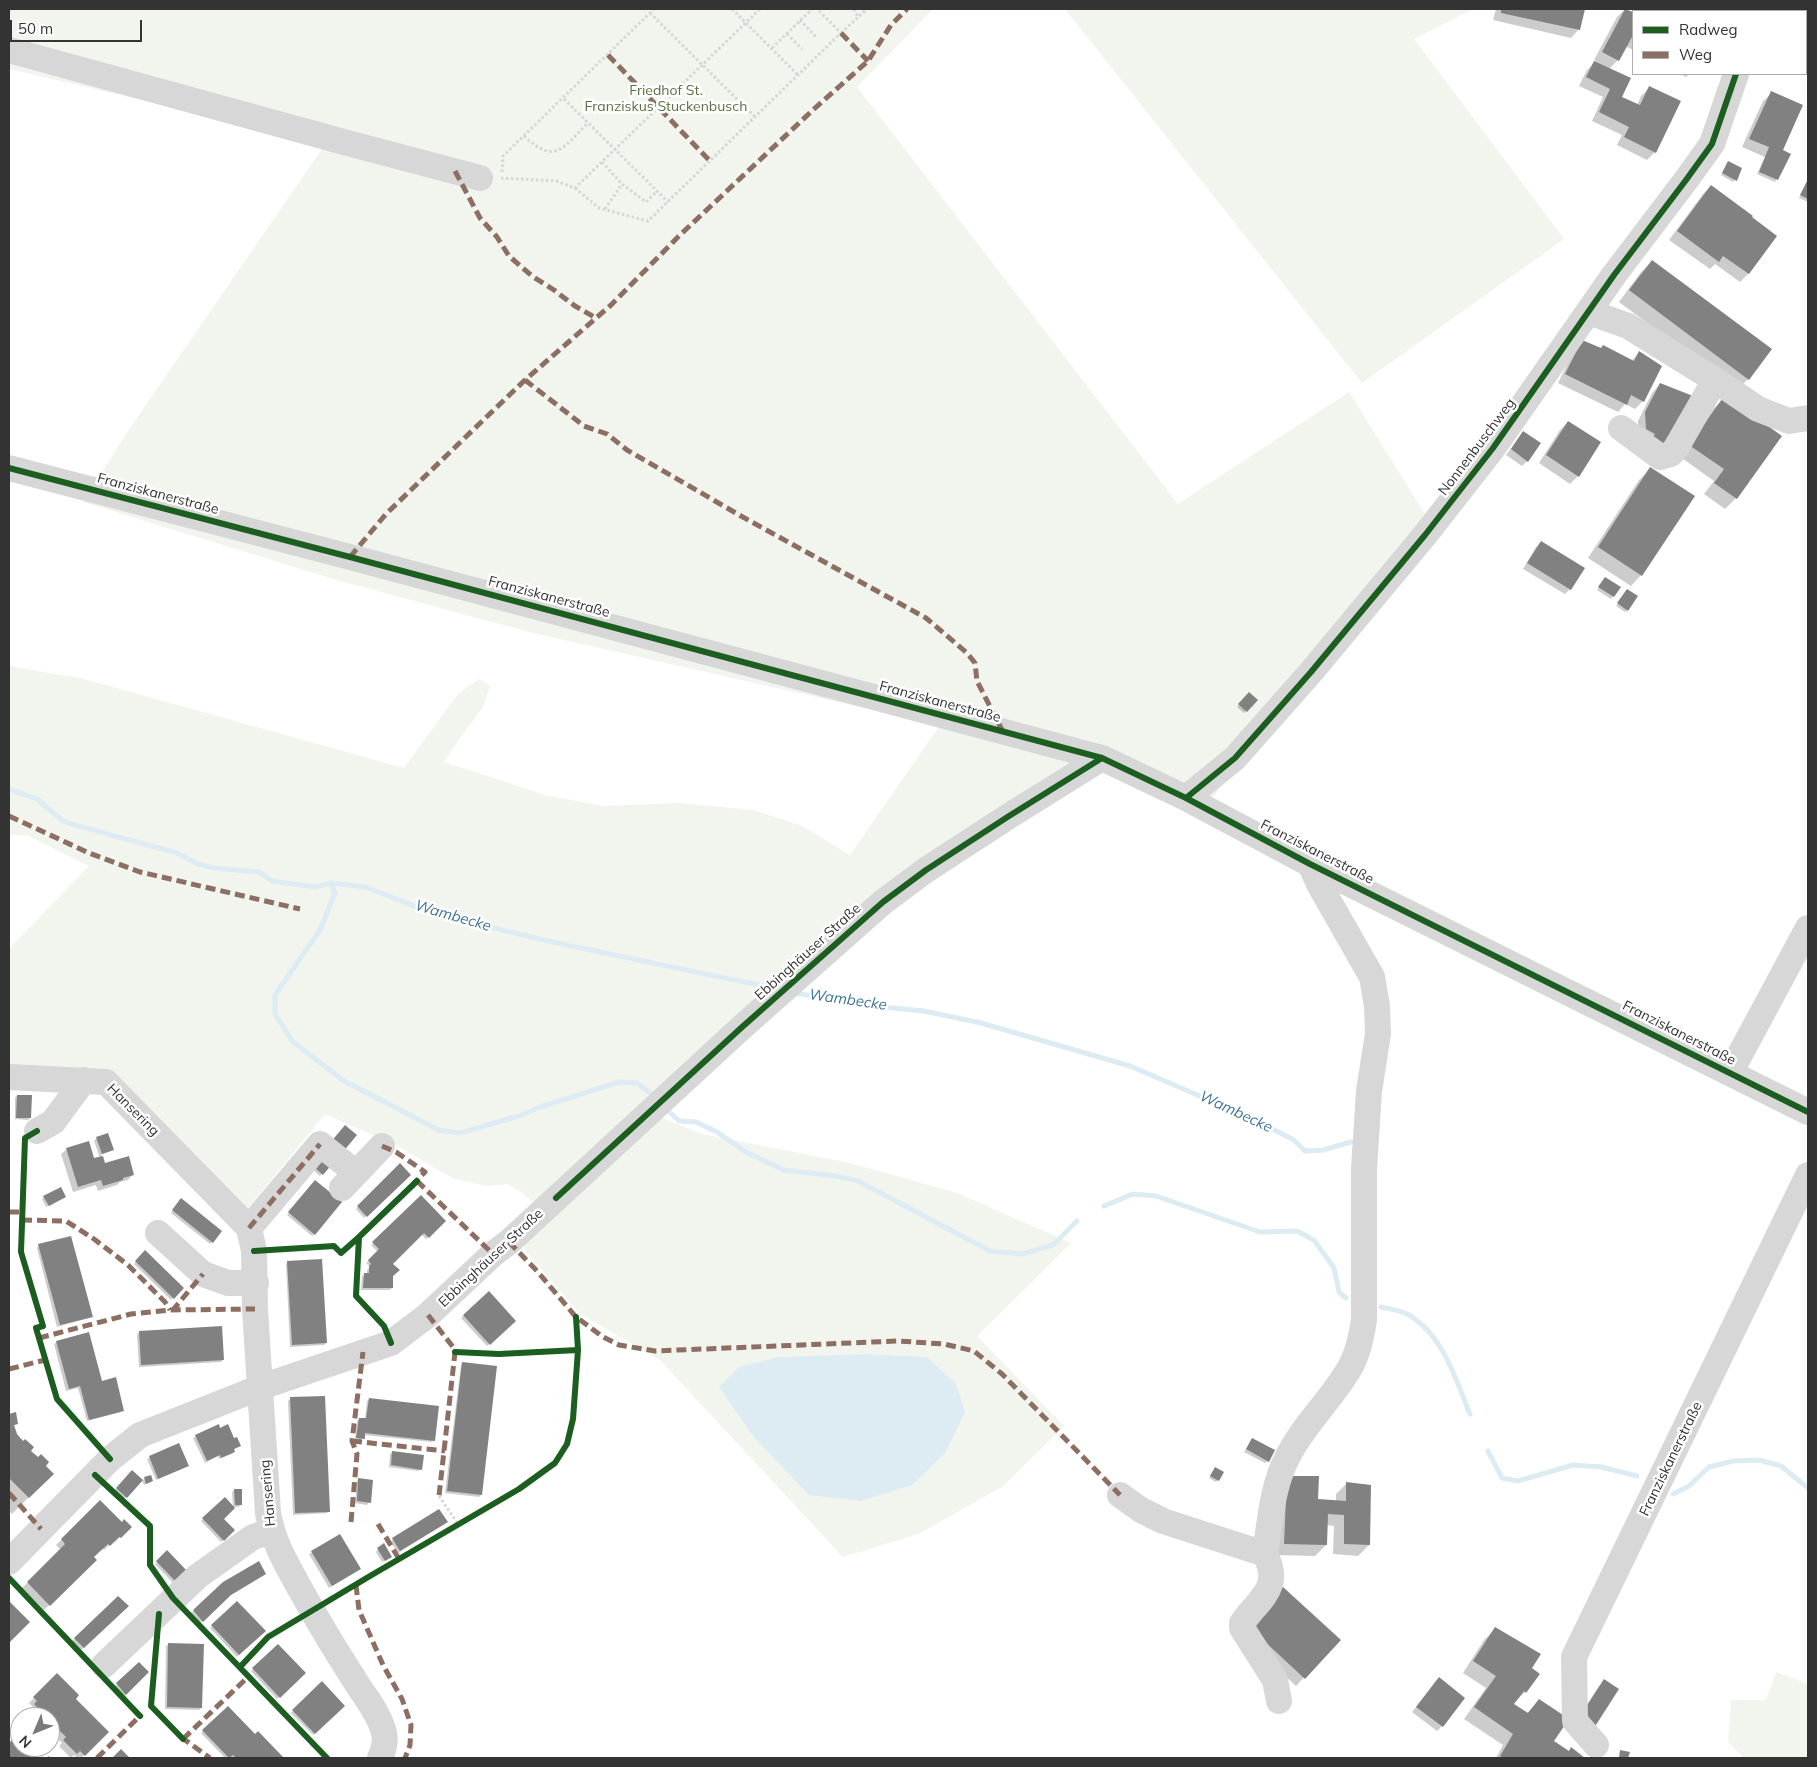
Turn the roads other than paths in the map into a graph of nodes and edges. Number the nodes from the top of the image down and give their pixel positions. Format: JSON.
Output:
{"nodes":[{"id":1,"x":9,"y":50,"type":"edge"},
{"id":2,"x":1736,"y":75,"type":"edge"},
{"id":3,"x":491,"y":178,"type":"road end"},
{"id":4,"x":1589,"y":312,"type":"junction"},
{"id":5,"x":1716,"y":380,"type":"junction"},
{"id":6,"x":1808,"y":418,"type":"edge"},
{"id":7,"x":1621,"y":428,"type":"dead end"},
{"id":8,"x":9,"y":468,"type":"edge"},
{"id":9,"x":1102,"y":758,"type":"junction"},
{"id":10,"x":1186,"y":798,"type":"junction"},
{"id":11,"x":1310,"y":864,"type":"junction"},
{"id":12,"x":1808,"y":928,"type":"edge"},
{"id":13,"x":1730,"y":1073,"type":"junction"},
{"id":14,"x":9,"y":1077,"type":"edge"},
{"id":15,"x":84,"y":1080,"type":"junction"},
{"id":16,"x":1808,"y":1112,"type":"edge"},
{"id":17,"x":37,"y":1131,"type":"dead end"},
{"id":18,"x":382,"y":1146,"type":"dead end"},
{"id":19,"x":1808,"y":1175,"type":"edge"},
{"id":20,"x":249,"y":1228,"type":"junction"},
{"id":21,"x":158,"y":1233,"type":"dead end"},
{"id":22,"x":256,"y":1283,"type":"junction"},
{"id":23,"x":261,"y":1387,"type":"junction"},
{"id":24,"x":1120,"y":1495,"type":"dead end"},
{"id":25,"x":271,"y":1531,"type":"junction"},
{"id":26,"x":1265,"y":1554,"type":"junction"},
{"id":27,"x":9,"y":1562,"type":"edge"},
{"id":28,"x":104,"y":1665,"type":"dead end"},
{"id":29,"x":1279,"y":1701,"type":"dead end"},
{"id":30,"x":1596,"y":1744,"type":"dead end"},
{"id":31,"x":380,"y":1758,"type":"edge"}],
"edges":[{"from":1,"to":3,"type":"street"},
{"from":2,"to":4,"type":"street","name":"Nonnenbuschweg"},
{"from":4,"to":5,"type":"street"},
{"from":4,"to":10,"type":"street","name":"Nonnenbuschweg"},
{"from":5,"to":6,"type":"street"},
{"from":5,"to":7,"type":"street"},
{"from":8,"to":9,"type":"street","name":"Franziskanerstraße"},
{"from":9,"to":10,"type":"street","name":"Franziskanerstraße"},
{"from":9,"to":23,"type":"street","name":"Ebbinghäuser Straße"},
{"from":10,"to":11,"type":"street","name":"Franziskanerstraße"},
{"from":11,"to":13,"type":"street","name":"Franziskanerstraße"},
{"from":11,"to":26,"type":"street","name":"Franziskanerstraße"},
{"from":12,"to":13,"type":"street"},
{"from":13,"to":16,"type":"street","name":"Franziskanerstraße"},
{"from":14,"to":15,"type":"street","name":"Hansering"},
{"from":15,"to":17,"type":"street"},
{"from":15,"to":20,"type":"street","name":"Hansering"},
{"from":18,"to":20,"type":"street"},
{"from":19,"to":30,"type":"street","name":"Franziskanerstraße"},
{"from":20,"to":22,"type":"street","name":"Hansering"},
{"from":21,"to":22,"type":"street"},
{"from":22,"to":23,"type":"street","name":"Hansering"},
{"from":23,"to":25,"type":"street","name":"Hansering"},
{"from":23,"to":27,"type":"street","name":"Ebbinghäuser Straße"},
{"from":24,"to":26,"type":"street"},
{"from":25,"to":28,"type":"street"},
{"from":25,"to":31,"type":"street","name":"Hansering"},
{"from":26,"to":29,"type":"street"}]}
